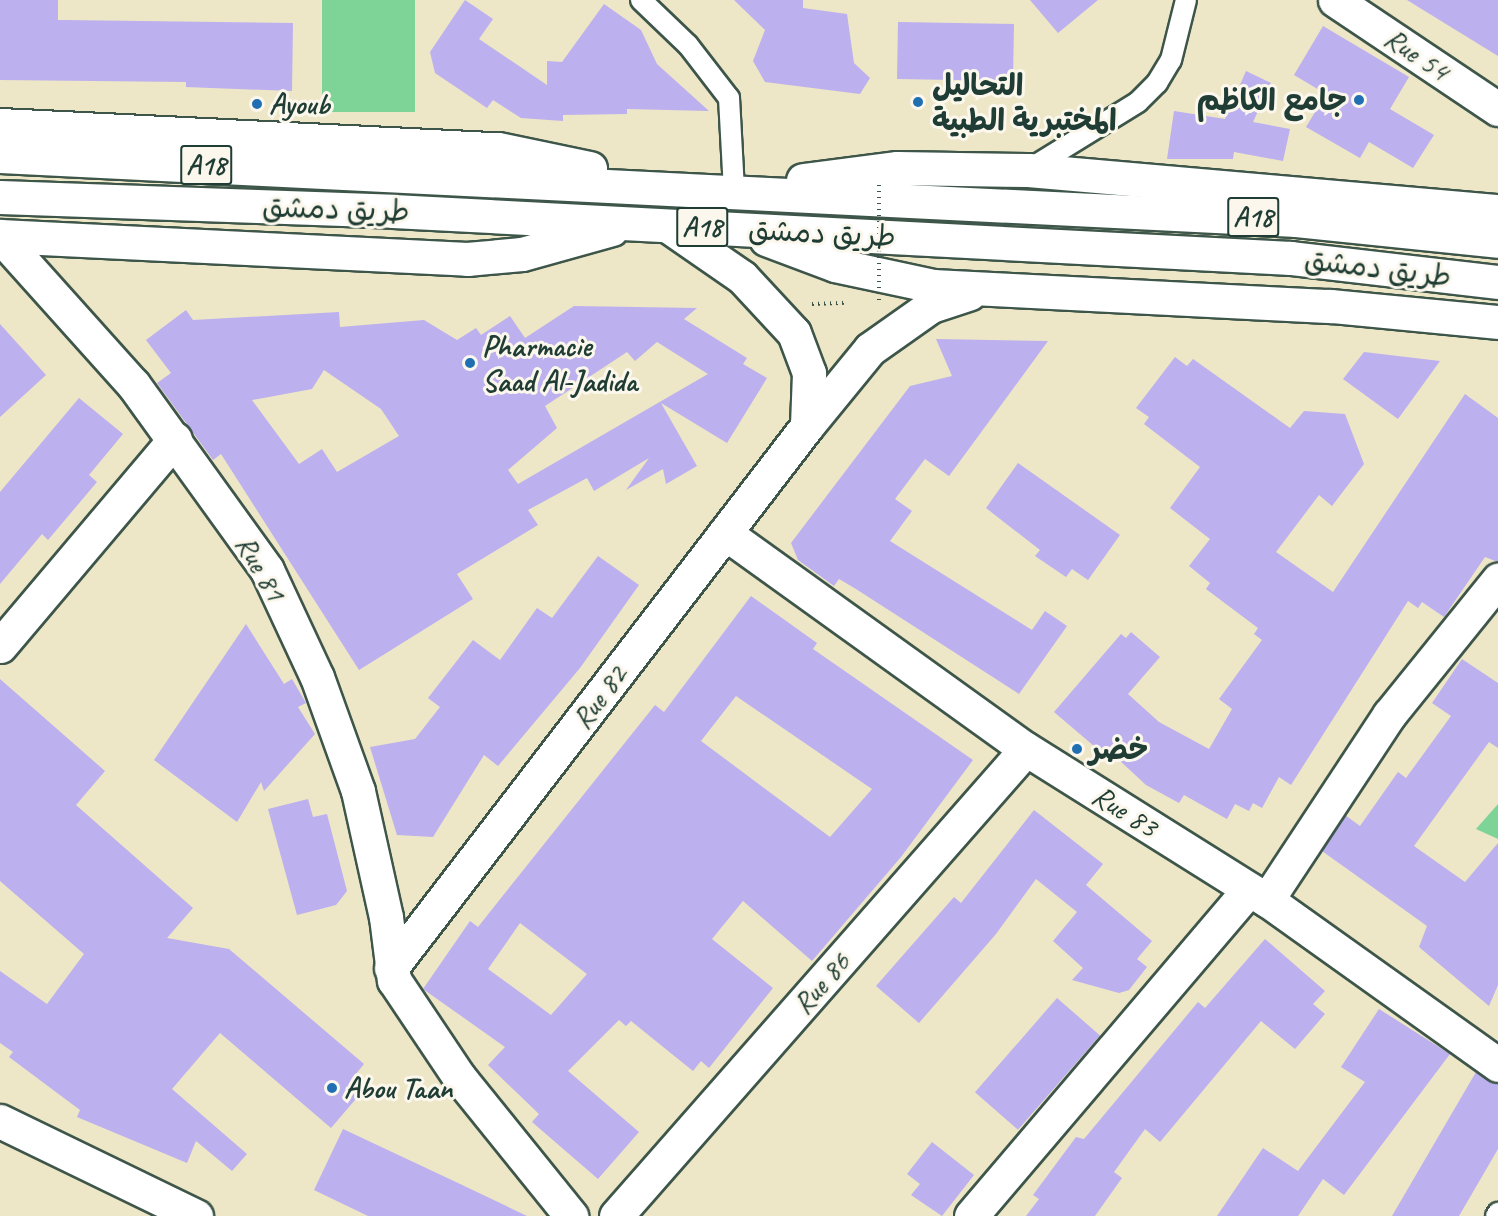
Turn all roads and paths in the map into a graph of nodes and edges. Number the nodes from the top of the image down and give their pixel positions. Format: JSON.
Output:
{"nodes":[{"id":1,"x":641,"y":0,"type":"edge"},
{"id":2,"x":1186,"y":0,"type":"edge"},
{"id":3,"x":1335,"y":0,"type":"edge"},
{"id":4,"x":1498,"y":109,"type":"edge"},
{"id":5,"x":0,"y":125,"type":"edge"},
{"id":6,"x":0,"y":156,"type":"edge"},
{"id":7,"x":1028,"y":170,"type":"junction"},
{"id":8,"x":637,"y":184,"type":"junction"},
{"id":9,"x":879,"y":184,"type":"dead end"},
{"id":10,"x":745,"y":190,"type":"junction"},
{"id":11,"x":0,"y":197,"type":"edge"},
{"id":12,"x":1498,"y":211,"type":"edge"},
{"id":13,"x":627,"y":223,"type":"junction"},
{"id":14,"x":667,"y":225,"type":"junction"},
{"id":15,"x":742,"y":229,"type":"junction"},
{"id":16,"x":0,"y":236,"type":"edge"},
{"id":17,"x":1498,"y":241,"type":"edge"},
{"id":18,"x":1498,"y":282,"type":"edge"},
{"id":19,"x":983,"y":289,"type":"junction"},
{"id":20,"x":872,"y":302,"type":"dead end"},
{"id":21,"x":851,"y":303,"type":"dead end"},
{"id":22,"x":781,"y":315,"type":"junction"},
{"id":23,"x":1498,"y":322,"type":"edge"},
{"id":24,"x":807,"y":426,"type":"junction"},
{"id":25,"x":175,"y":439,"type":"junction"},
{"id":26,"x":725,"y":533,"type":"junction"},
{"id":27,"x":1498,"y":580,"type":"edge"},
{"id":28,"x":0,"y":646,"type":"edge"},
{"id":29,"x":1026,"y":749,"type":"junction"},
{"id":30,"x":1258,"y":894,"type":"junction"},
{"id":31,"x":390,"y":968,"type":"junction"},
{"id":32,"x":1498,"y":1065,"type":"edge"},
{"id":33,"x":0,"y":1121,"type":"edge"},
{"id":34,"x":196,"y":1216,"type":"edge"},
{"id":35,"x":572,"y":1216,"type":"edge"},
{"id":36,"x":616,"y":1216,"type":"edge"},
{"id":37,"x":971,"y":1216,"type":"edge"}],
"edges":[{"from":1,"to":10,"type":"lane"},
{"from":2,"to":7,"type":"lane"},
{"from":3,"to":4,"type":"main road","name":"Rue 54"},
{"from":5,"to":8,"type":"main road"},
{"from":6,"to":8,"type":"main road","name":"طريق دمشق","number":"A18"},
{"from":7,"to":10,"type":"main road"},
{"from":7,"to":12,"type":"main road"},
{"from":8,"to":10,"type":"main road","name":"طريق دمشق","number":"A18"},
{"from":9,"to":20,"type":"path","bridge":true},
{"from":10,"to":17,"type":"main road","name":"طريق دمشق","number":"A18"},
{"from":11,"to":13,"type":"main road","name":"طريق دمشق","number":"A18"},
{"from":13,"to":14,"type":"main road","name":"طريق دمشق","number":"A18"},
{"from":13,"to":16,"type":"main road"},
{"from":14,"to":15,"type":"main road","name":"طريق دمشق","number":"A18"},
{"from":14,"to":22,"type":"main road"},
{"from":15,"to":18,"type":"main road","name":"طريق دمشق","number":"A18"},
{"from":15,"to":19,"type":"main road"},
{"from":16,"to":25,"type":"main road","name":"Rue 81"},
{"from":19,"to":23,"type":"main road"},
{"from":19,"to":24,"type":"main road","name":"Rue 82"},
{"from":21,"to":22,"type":"path"},
{"from":22,"to":24,"type":"main road"},
{"from":24,"to":26,"type":"main road","name":"Rue 82"},
{"from":25,"to":28,"type":"main road"},
{"from":25,"to":31,"type":"main road","name":"Rue 81"},
{"from":26,"to":29,"type":"main road","name":"Rue 83"},
{"from":26,"to":31,"type":"main road","name":"Rue 82"},
{"from":27,"to":30,"type":"main road"},
{"from":29,"to":30,"type":"main road","name":"Rue 83"},
{"from":29,"to":36,"type":"main road","name":"Rue 86"},
{"from":30,"to":32,"type":"main road","name":"Rue 83"},
{"from":30,"to":37,"type":"main road"},
{"from":31,"to":35,"type":"main road"},
{"from":33,"to":34,"type":"main road"}]}
